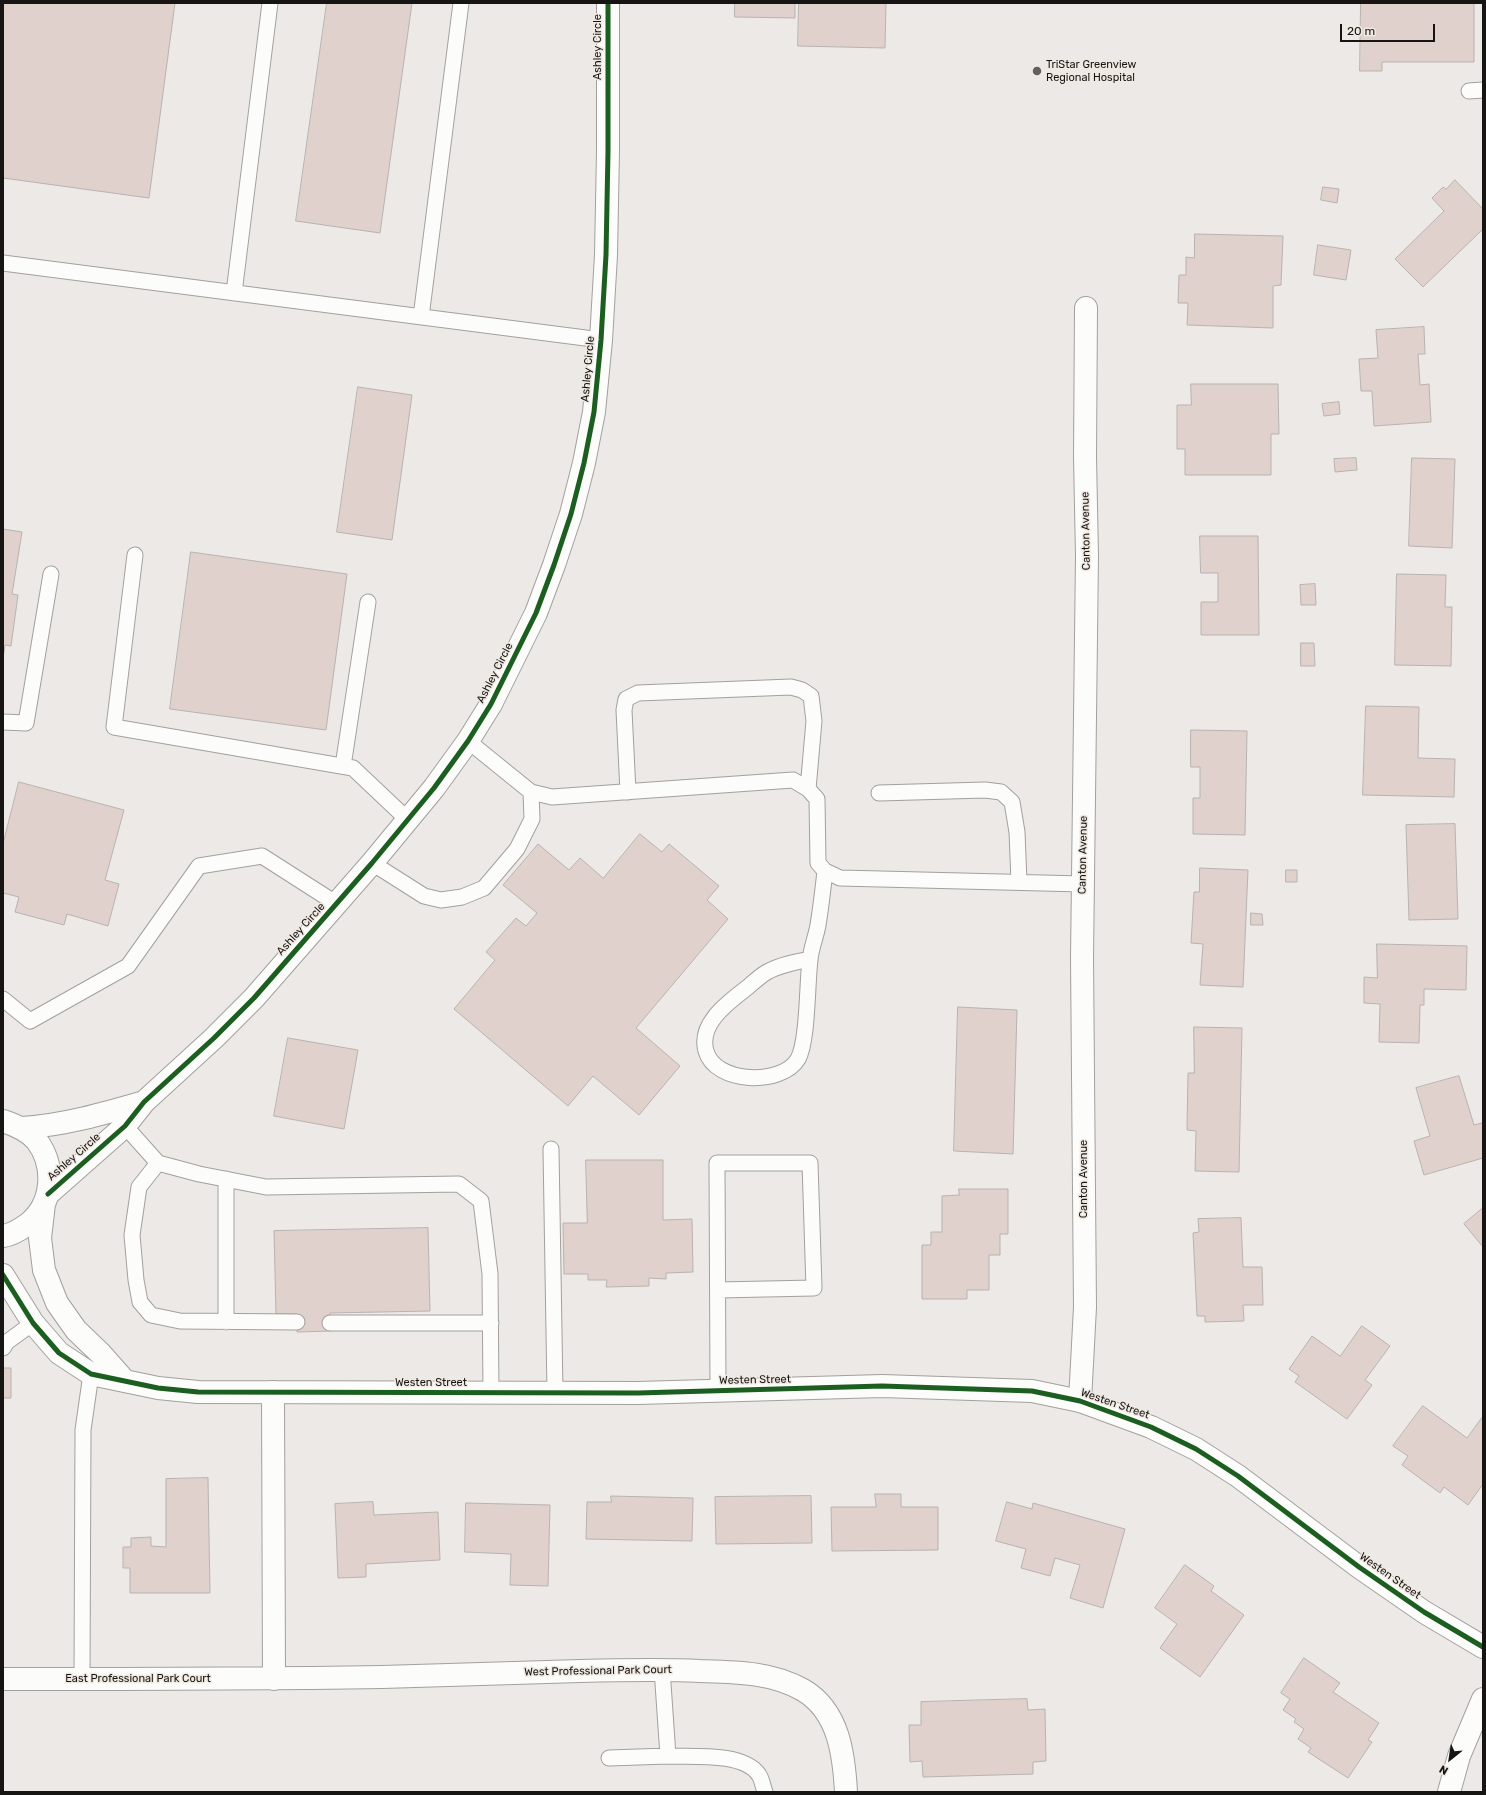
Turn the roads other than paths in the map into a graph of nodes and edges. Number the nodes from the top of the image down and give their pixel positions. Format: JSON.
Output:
{"nodes":[{"id":1,"x":270,"y":3,"type":"edge"},
{"id":2,"x":461,"y":3,"type":"edge"},
{"id":3,"x":608,"y":3,"type":"edge"},
{"id":4,"x":3,"y":264,"type":"edge"},
{"id":5,"x":234,"y":293,"type":"junction"},
{"id":6,"x":1086,"y":308,"type":"dead end"},
{"id":7,"x":421,"y":317,"type":"junction"},
{"id":8,"x":601,"y":340,"type":"junction"},
{"id":9,"x":134,"y":555,"type":"dead end"},
{"id":10,"x":51,"y":574,"type":"dead end"},
{"id":11,"x":368,"y":602,"type":"dead end"},
{"id":12,"x":3,"y":722,"type":"edge"},
{"id":13,"x":468,"y":741,"type":"junction"},
{"id":14,"x":343,"y":766,"type":"junction"},
{"id":15,"x":808,"y":789,"type":"junction"},
{"id":16,"x":531,"y":792,"type":"junction"},
{"id":17,"x":628,"y":792,"type":"junction"},
{"id":18,"x":879,"y":793,"type":"dead end"},
{"id":19,"x":408,"y":820,"type":"junction"},
{"id":20,"x":372,"y":863,"type":"junction"},
{"id":21,"x":825,"y":871,"type":"junction"},
{"id":22,"x":1019,"y":882,"type":"junction"},
{"id":23,"x":1083,"y":884,"type":"junction"},
{"id":24,"x":337,"y":904,"type":"junction"},
{"id":25,"x":810,"y":959,"type":"junction"},
{"id":26,"x":3,"y":999,"type":"edge"},
{"id":27,"x":144,"y":1102,"type":"junction"},
{"id":28,"x":8,"y":1123,"type":"edge"},
{"id":29,"x":125,"y":1126,"type":"junction"},
{"id":30,"x":551,"y":1149,"type":"dead end"},
{"id":31,"x":158,"y":1163,"type":"junction"},
{"id":32,"x":226,"y":1179,"type":"junction"},
{"id":33,"x":46,"y":1199,"type":"junction"},
{"id":34,"x":3,"y":1236,"type":"edge"},
{"id":35,"x":3,"y":1275,"type":"edge"},
{"id":36,"x":718,"y":1290,"type":"junction"},
{"id":37,"x":226,"y":1322,"type":"junction"},
{"id":38,"x":297,"y":1322,"type":"dead end"},
{"id":39,"x":33,"y":1323,"type":"junction"},
{"id":40,"x":330,"y":1323,"type":"dead end"},
{"id":41,"x":491,"y":1323,"type":"junction"},
{"id":42,"x":3,"y":1348,"type":"edge"},
{"id":43,"x":91,"y":1374,"type":"junction"},
{"id":44,"x":124,"y":1380,"type":"junction"},
{"id":45,"x":718,"y":1391,"type":"junction"},
{"id":46,"x":273,"y":1392,"type":"junction"},
{"id":47,"x":491,"y":1393,"type":"junction"},
{"id":48,"x":555,"y":1393,"type":"junction"},
{"id":49,"x":1080,"y":1401,"type":"junction"},
{"id":50,"x":1483,"y":1647,"type":"edge"},
{"id":51,"x":662,"y":1669,"type":"junction"},
{"id":52,"x":3,"y":1679,"type":"edge"},
{"id":53,"x":82,"y":1679,"type":"junction"},
{"id":54,"x":274,"y":1679,"type":"junction"},
{"id":55,"x":1483,"y":1699,"type":"edge"},
{"id":56,"x":668,"y":1756,"type":"junction"},
{"id":57,"x":609,"y":1758,"type":"dead end"},
{"id":58,"x":765,"y":1792,"type":"edge"},
{"id":59,"x":846,"y":1792,"type":"edge"},
{"id":60,"x":1449,"y":1792,"type":"edge"}],
"edges":[{"from":1,"to":5,"type":"lane"},
{"from":2,"to":7,"type":"lane"},
{"from":3,"to":8,"type":"street","name":"Ashley Circle"},
{"from":4,"to":5,"type":"lane"},
{"from":5,"to":7,"type":"lane"},
{"from":6,"to":23,"type":"street","name":"Canton Avenue"},
{"from":7,"to":8,"type":"lane"},
{"from":8,"to":13,"type":"street","name":"Ashley Circle"},
{"from":9,"to":14,"type":"lane"},
{"from":10,"to":12,"type":"lane"},
{"from":11,"to":14,"type":"lane"},
{"from":13,"to":16,"type":"lane"},
{"from":13,"to":19,"type":"street","name":"Ashley Circle"},
{"from":14,"to":19,"type":"lane"},
{"from":15,"to":17,"type":"lane"},
{"from":15,"to":17,"type":"lane"},
{"from":15,"to":21,"type":"lane"},
{"from":16,"to":17,"type":"lane"},
{"from":16,"to":20,"type":"lane"},
{"from":18,"to":22,"type":"lane"},
{"from":19,"to":20,"type":"street","name":"Ashley Circle"},
{"from":20,"to":24,"type":"street","name":"Ashley Circle"},
{"from":21,"to":22,"type":"lane"},
{"from":21,"to":25,"type":"lane"},
{"from":22,"to":23,"type":"lane"},
{"from":23,"to":49,"type":"street","name":"Canton Avenue"},
{"from":24,"to":26,"type":"lane"},
{"from":24,"to":27,"type":"street","name":"Ashley Circle"},
{"from":25,"to":25,"type":"lane"},
{"from":27,"to":28,"type":"street","name":"Ashley Circle"},
{"from":27,"to":29,"type":"street","name":"Ashley Circle"},
{"from":28,"to":33,"type":"street"},
{"from":29,"to":31,"type":"lane"},
{"from":29,"to":33,"type":"street","name":"Ashley Circle"},
{"from":30,"to":48,"type":"lane"},
{"from":31,"to":32,"type":"lane"},
{"from":31,"to":37,"type":"lane"},
{"from":32,"to":37,"type":"lane"},
{"from":32,"to":41,"type":"lane"},
{"from":33,"to":34,"type":"street","name":"Ashley Circle"},
{"from":33,"to":44,"type":"street"},
{"from":35,"to":39,"type":"street","name":"Westen Street"},
{"from":36,"to":36,"type":"lane"},
{"from":36,"to":45,"type":"lane"},
{"from":37,"to":38,"type":"lane"},
{"from":39,"to":42,"type":"lane"},
{"from":39,"to":43,"type":"street","name":"Westen Street"},
{"from":40,"to":41,"type":"lane"},
{"from":41,"to":47,"type":"lane"},
{"from":43,"to":44,"type":"street","name":"Westen Street"},
{"from":43,"to":53,"type":"lane"},
{"from":44,"to":46,"type":"street","name":"Westen Street"},
{"from":45,"to":48,"type":"street","name":"Westen Street"},
{"from":45,"to":49,"type":"street","name":"Westen Street"},
{"from":46,"to":47,"type":"street","name":"Westen Street"},
{"from":46,"to":54,"type":"street"},
{"from":47,"to":48,"type":"street","name":"Westen Street"},
{"from":49,"to":50,"type":"street","name":"Westen Street"},
{"from":51,"to":54,"type":"street","name":"West Professional Park Court"},
{"from":51,"to":56,"type":"lane"},
{"from":51,"to":59,"type":"street","name":"West Professional Park Court"},
{"from":52,"to":53,"type":"street","name":"East Professional Park Court"},
{"from":53,"to":54,"type":"street","name":"East Professional Park Court"},
{"from":55,"to":60,"type":"street"},
{"from":56,"to":57,"type":"lane"},
{"from":56,"to":58,"type":"lane"}]}
